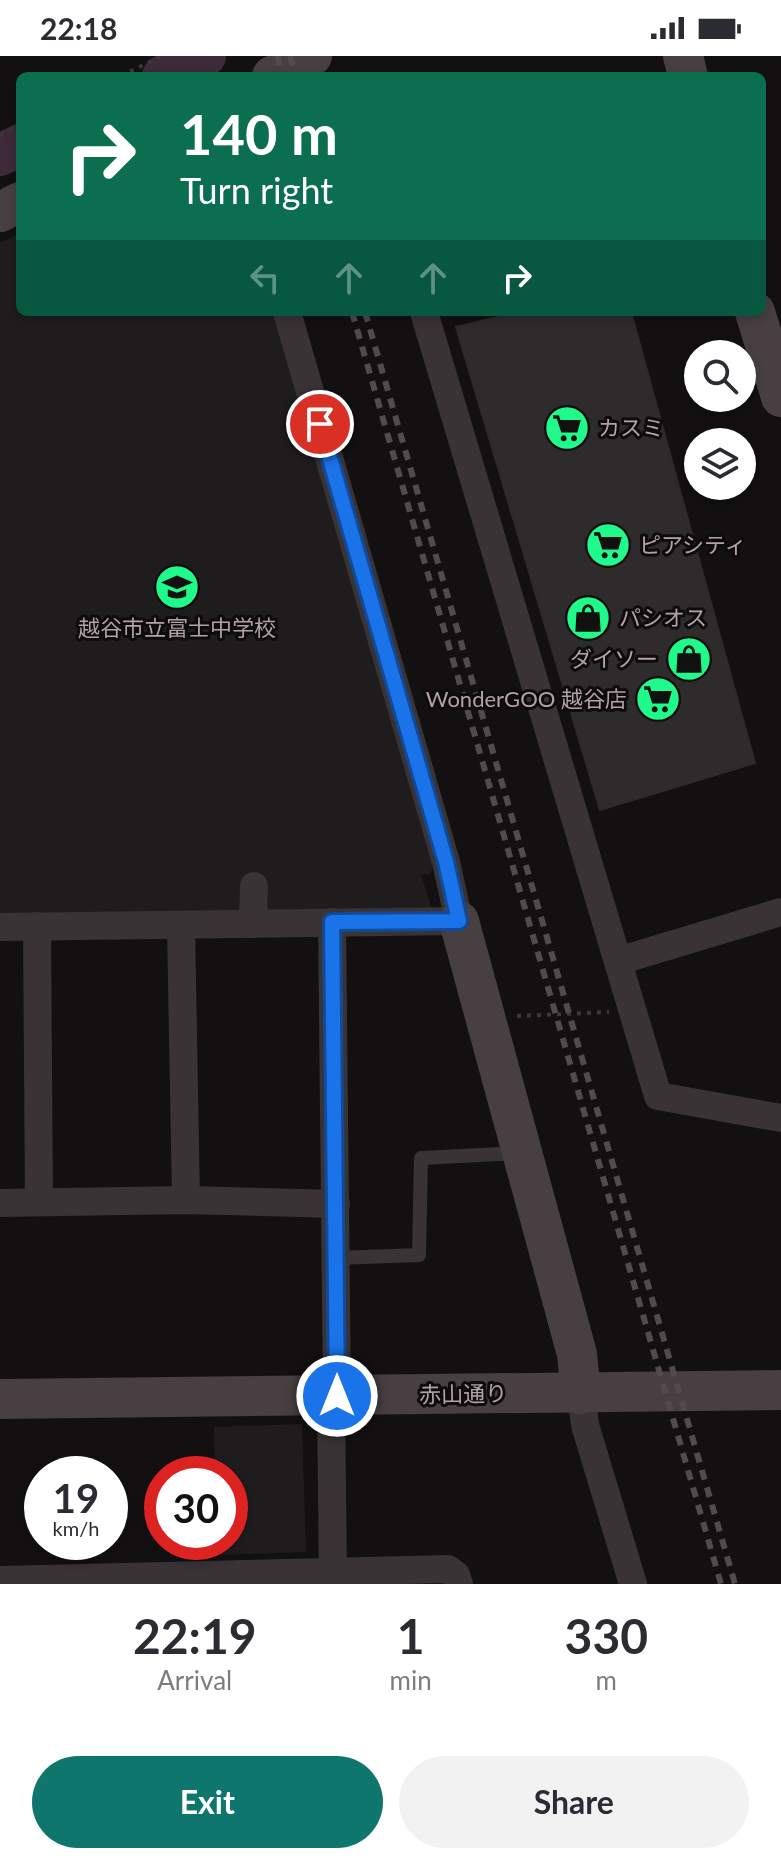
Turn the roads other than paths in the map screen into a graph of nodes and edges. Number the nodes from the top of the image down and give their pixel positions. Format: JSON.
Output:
{"nodes":[{"id":1,"x":312,"y":56,"type":"edge"},
{"id":2,"x":280,"y":72,"type":"edge"},
{"id":3,"x":288,"y":316,"type":"edge"},
{"id":4,"x":425,"y":316,"type":"edge"},
{"id":5,"x":756,"y":316,"type":"edge"},
{"id":6,"x":781,"y":397,"type":"edge"},
{"id":7,"x":254,"y":886,"type":"dead end"},
{"id":8,"x":781,"y":912,"type":"edge"},
{"id":9,"x":459,"y":921,"type":"junction"},
{"id":10,"x":332,"y":922,"type":"junction"},
{"id":11,"x":253,"y":924,"type":"junction"},
{"id":12,"x":181,"y":925,"type":"junction"},
{"id":13,"x":37,"y":926,"type":"junction"},
{"id":14,"x":0,"y":927,"type":"edge"},
{"id":15,"x":618,"y":961,"type":"junction"},
{"id":16,"x":781,"y":1118,"type":"edge"},
{"id":17,"x":523,"y":1153,"type":"junction"},
{"id":18,"x":186,"y":1200,"type":"junction"},
{"id":19,"x":39,"y":1201,"type":"junction"},
{"id":20,"x":0,"y":1203,"type":"edge"},
{"id":21,"x":336,"y":1204,"type":"junction"},
{"id":22,"x":336,"y":1258,"type":"junction"},
{"id":23,"x":781,"y":1390,"type":"edge"},
{"id":24,"x":581,"y":1394,"type":"junction"},
{"id":25,"x":334,"y":1396,"type":"junction"},
{"id":26,"x":0,"y":1399,"type":"edge"},
{"id":27,"x":333,"y":1577,"type":"edge"},
{"id":28,"x":0,"y":1580,"type":"edge"},
{"id":29,"x":213,"y":1580,"type":"edge"},
{"id":30,"x":86,"y":1582,"type":"edge"},
{"id":31,"x":459,"y":1584,"type":"edge"},
{"id":32,"x":633,"y":1584,"type":"edge"}],
"edges":[{"from":1,"to":2,"type":"street"},
{"from":3,"to":9,"type":"street"},
{"from":4,"to":15,"type":"street"},
{"from":5,"to":6,"type":"street"},
{"from":7,"to":11,"type":"street"},
{"from":8,"to":15,"type":"street"},
{"from":9,"to":10,"type":"street"},
{"from":9,"to":17,"type":"street"},
{"from":10,"to":11,"type":"street"},
{"from":10,"to":21,"type":"street"},
{"from":11,"to":12,"type":"street"},
{"from":12,"to":13,"type":"street"},
{"from":12,"to":18,"type":"street"},
{"from":13,"to":14,"type":"street"},
{"from":13,"to":19,"type":"street"},
{"from":15,"to":16,"type":"street"},
{"from":17,"to":22,"type":"lane"},
{"from":17,"to":24,"type":"street"},
{"from":18,"to":19,"type":"street"},
{"from":18,"to":21,"type":"street"},
{"from":19,"to":20,"type":"street"},
{"from":21,"to":22,"type":"street"},
{"from":22,"to":25,"type":"street"},
{"from":23,"to":24,"type":"street","name":"赤山通り"},
{"from":24,"to":25,"type":"street","name":"赤山通り"},
{"from":24,"to":32,"type":"street"},
{"from":25,"to":26,"type":"street","name":"赤山通り"},
{"from":25,"to":27,"type":"street"},
{"from":27,"to":29,"type":"street"},
{"from":27,"to":31,"type":"street"},
{"from":28,"to":30,"type":"street"},
{"from":29,"to":30,"type":"street"}]}
